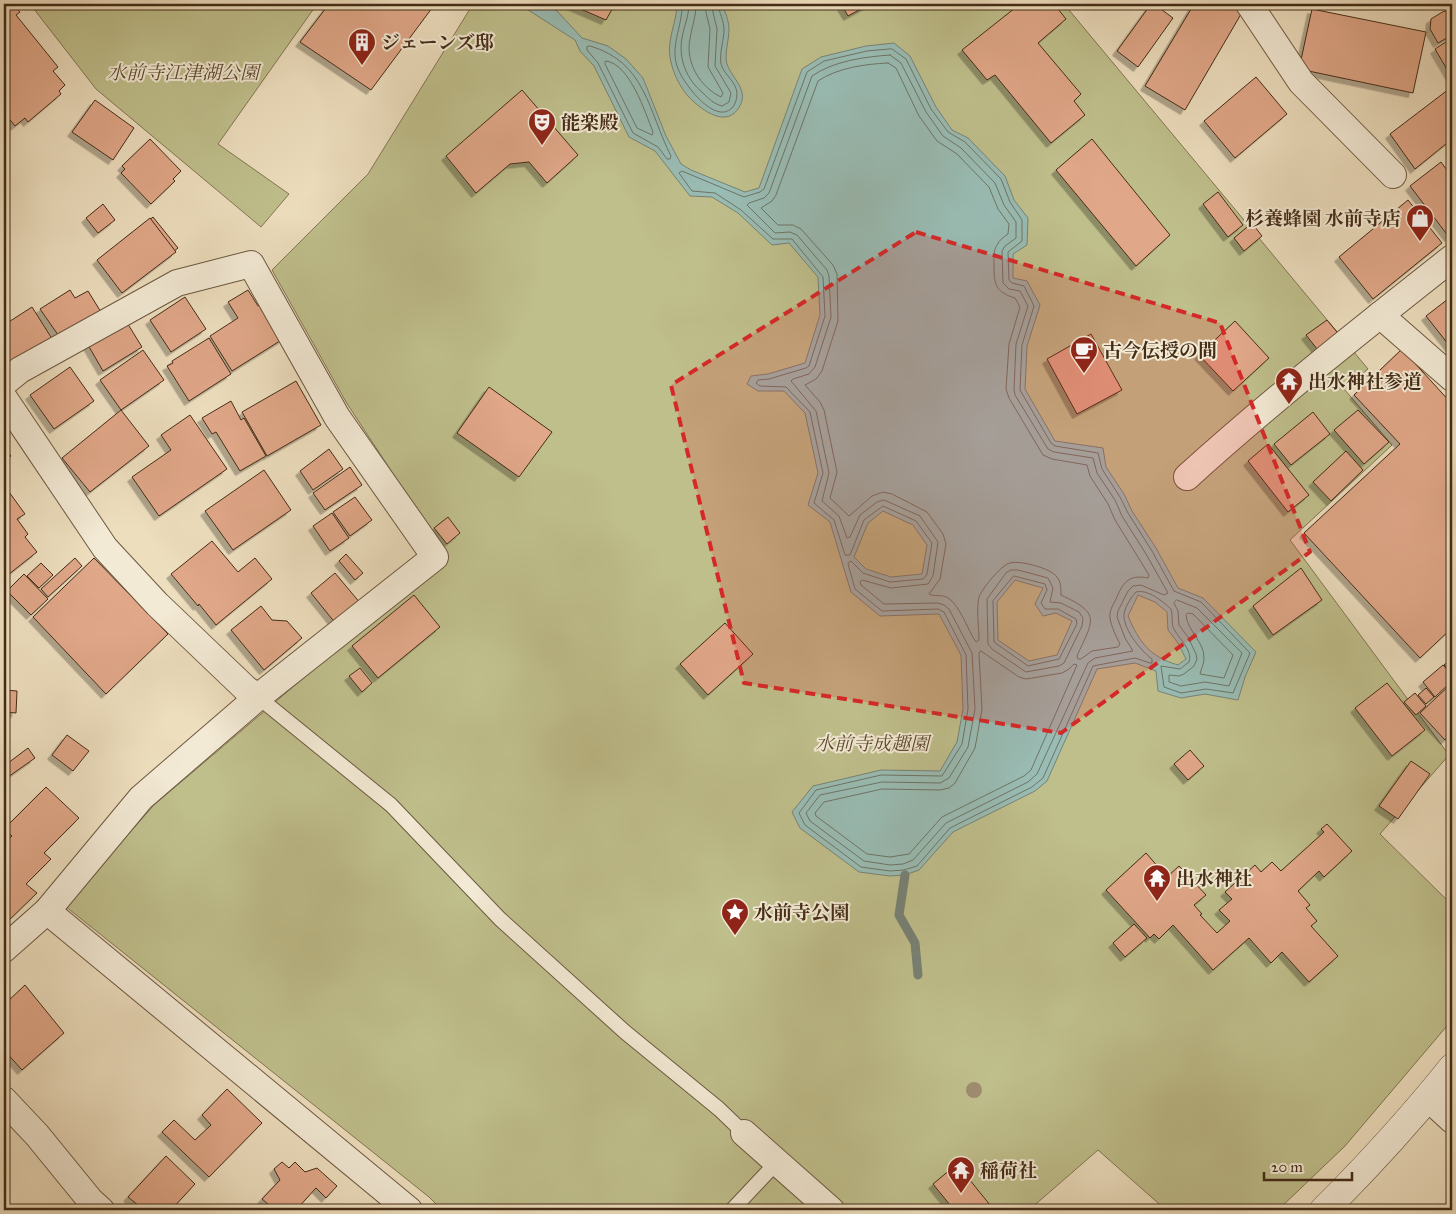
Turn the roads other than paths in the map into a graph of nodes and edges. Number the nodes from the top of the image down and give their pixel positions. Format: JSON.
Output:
{"nodes":[{"id":1,"x":1249,"y":4,"type":"edge"},
{"id":2,"x":1393,"y":175,"type":"dead end"},
{"id":3,"x":1452,"y":258,"type":"edge"},
{"id":4,"x":1380,"y":315,"type":"junction"},
{"id":5,"x":1452,"y":378,"type":"edge"},
{"id":6,"x":4,"y":383,"type":"edge"},
{"id":7,"x":4,"y":398,"type":"edge"},
{"id":8,"x":1187,"y":477,"type":"dead end"},
{"id":9,"x":258,"y":697,"type":"junction"},
{"id":10,"x":47,"y":911,"type":"junction"},
{"id":11,"x":4,"y":950,"type":"edge"},
{"id":12,"x":1452,"y":1068,"type":"edge"},
{"id":13,"x":1428,"y":1098,"type":"junction"},
{"id":14,"x":4,"y":1100,"type":"edge"},
{"id":15,"x":1452,"y":1120,"type":"edge"},
{"id":16,"x":744,"y":1133,"type":"joint"},
{"id":17,"x":777,"y":1162,"type":"junction"},
{"id":18,"x":101,"y":1210,"type":"edge"},
{"id":19,"x":409,"y":1210,"type":"edge"},
{"id":20,"x":732,"y":1210,"type":"edge"},
{"id":21,"x":831,"y":1210,"type":"edge"},
{"id":22,"x":1324,"y":1210,"type":"edge"}],
"edges":[{"from":1,"to":2,"type":"street"},
{"from":3,"to":4,"type":"street"},
{"from":4,"to":5,"type":"street"},
{"from":4,"to":8,"type":"street"},
{"from":6,"to":9,"type":"street"},
{"from":7,"to":9,"type":"street"},
{"from":9,"to":10,"type":"street"},
{"from":9,"to":16,"type":"lane"},
{"from":10,"to":11,"type":"street"},
{"from":10,"to":19,"type":"street"},
{"from":12,"to":13,"type":"street"},
{"from":13,"to":15,"type":"street"},
{"from":13,"to":22,"type":"street"},
{"from":14,"to":18,"type":"street"},
{"from":16,"to":17,"type":"street"},
{"from":17,"to":20,"type":"lane"},
{"from":17,"to":21,"type":"street"}]}
